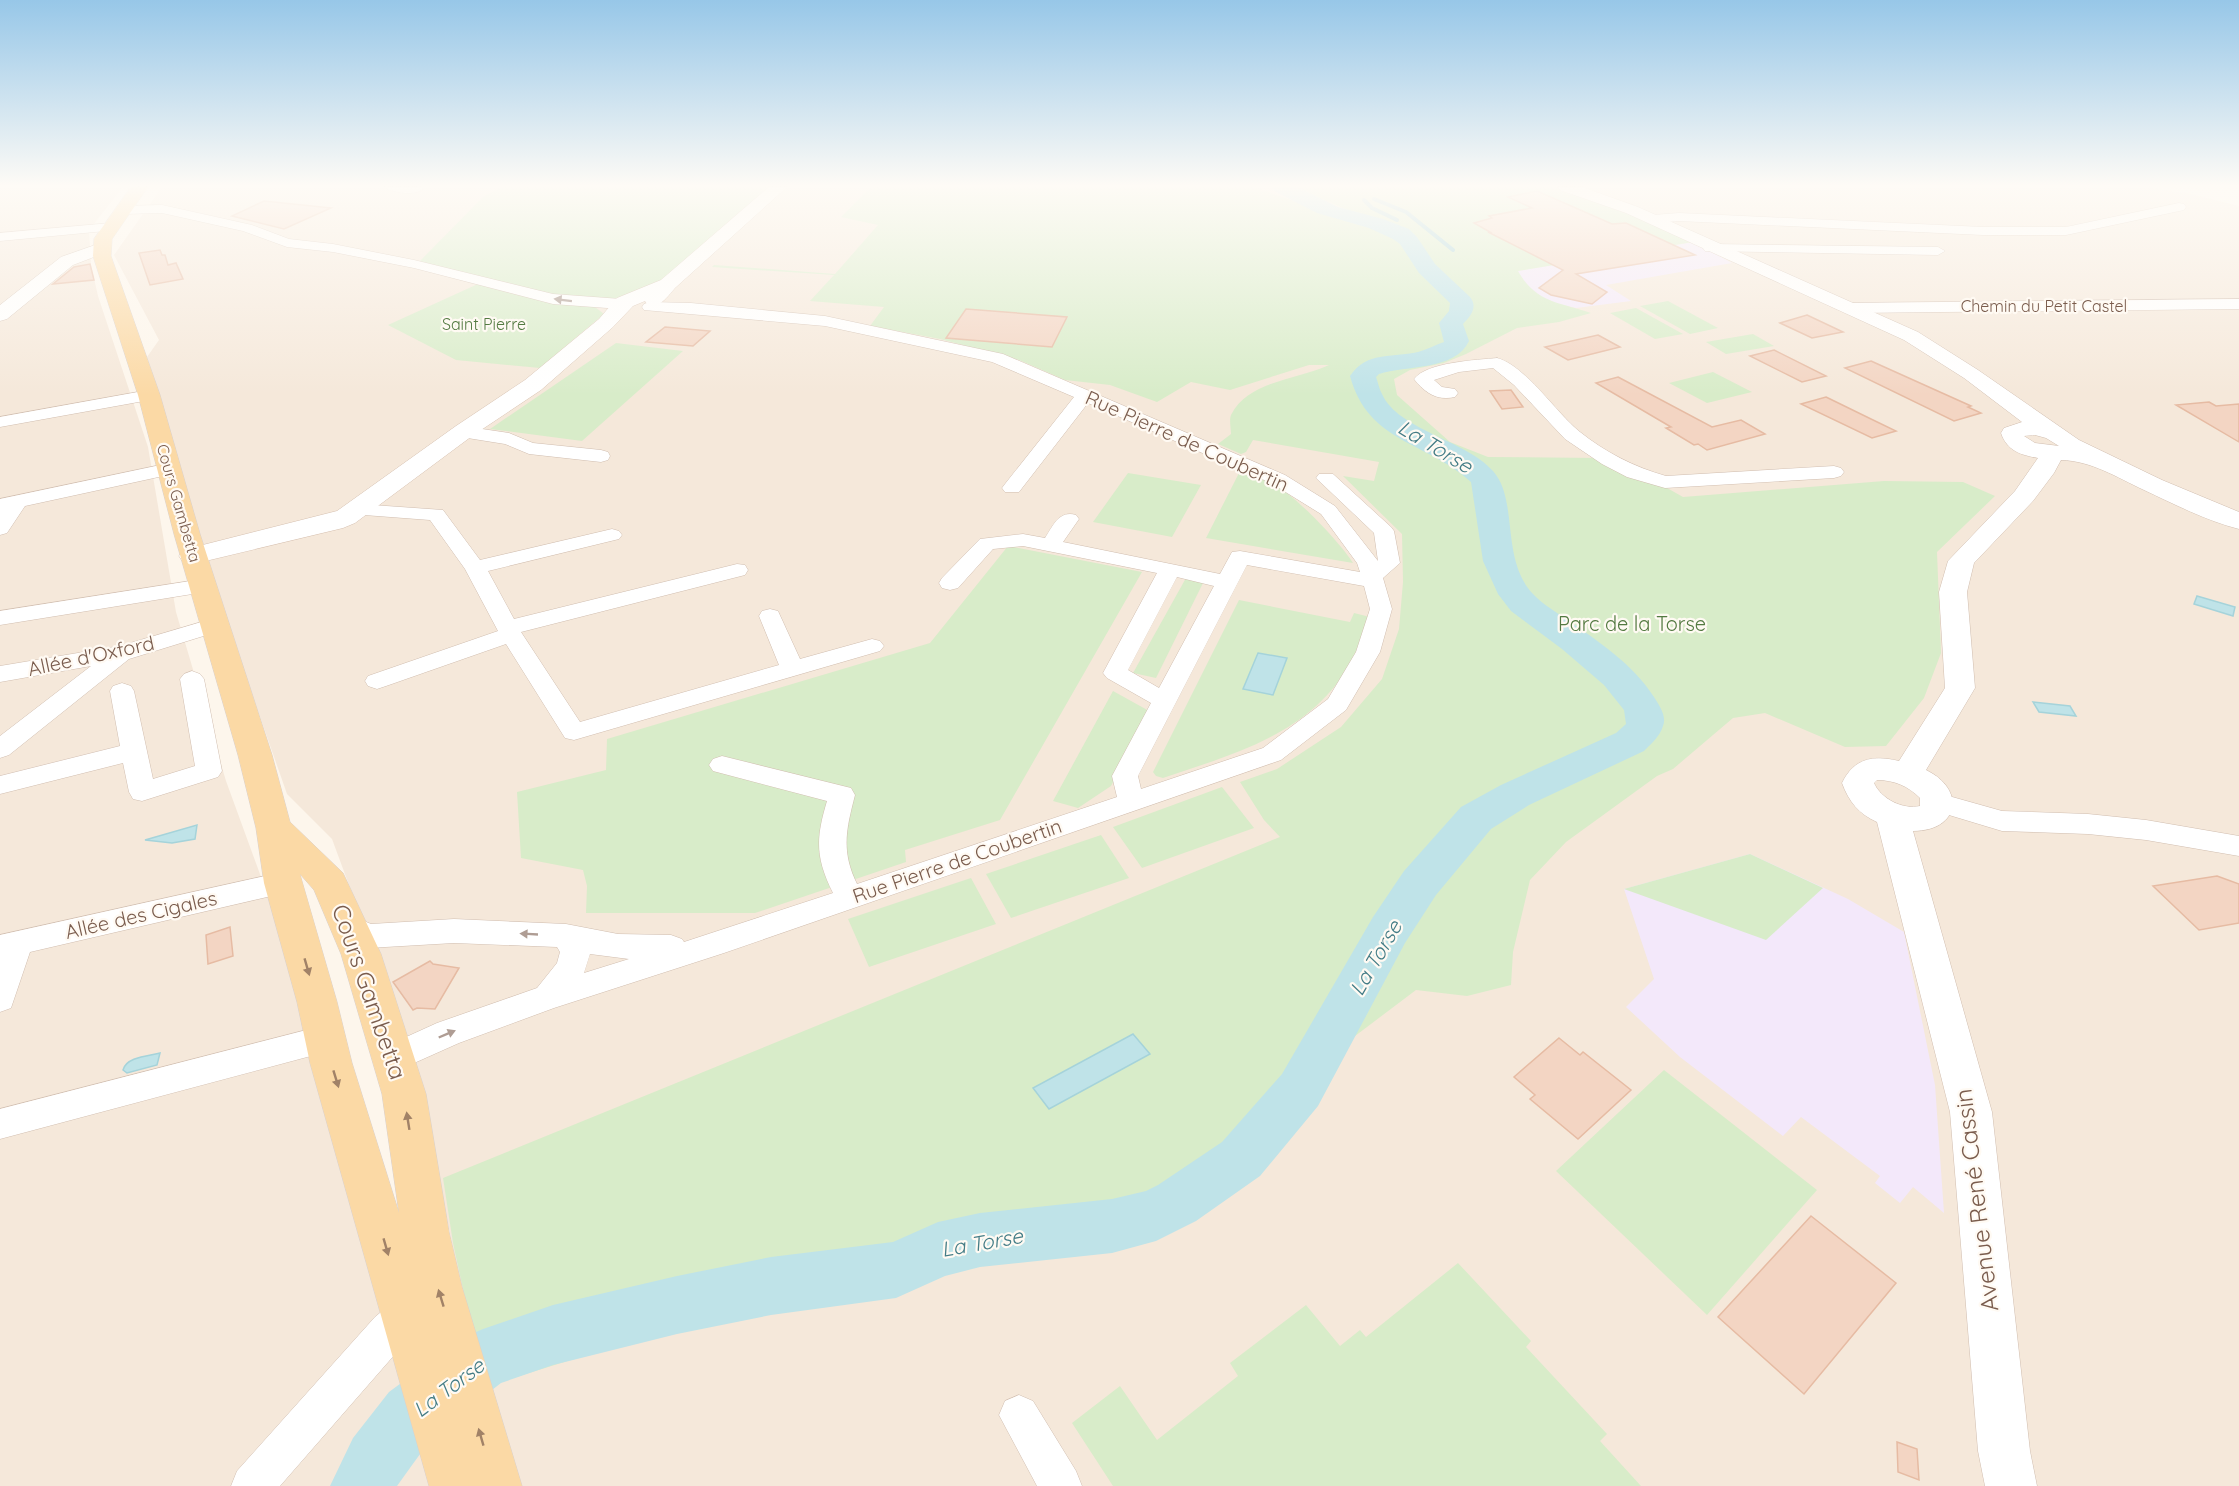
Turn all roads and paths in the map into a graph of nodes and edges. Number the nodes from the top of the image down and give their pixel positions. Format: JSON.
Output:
{"nodes":[{"id":1,"x":90,"y":256,"type":"edge"},
{"id":2,"x":103,"y":256,"type":"edge"},
{"id":3,"x":375,"y":256,"type":"edge"},
{"id":4,"x":697,"y":256,"type":"edge"},
{"id":5,"x":1733,"y":256,"type":"edge"},
{"id":6,"x":641,"y":304,"type":"junction"},
{"id":7,"x":2239,"y":304,"type":"edge"},
{"id":8,"x":2207,"y":305,"type":"junction"},
{"id":9,"x":1850,"y":308,"type":"junction"},
{"id":10,"x":0,"y":315,"type":"edge"},
{"id":11,"x":2230,"y":319,"type":"dead end"},
{"id":12,"x":1449,"y":393,"type":"dead end"},
{"id":13,"x":149,"y":395,"type":"junction"},
{"id":14,"x":1085,"y":395,"type":"junction"},
{"id":15,"x":0,"y":422,"type":"edge"},
{"id":16,"x":2022,"y":428,"type":"junction"},
{"id":17,"x":462,"y":432,"type":"junction"},
{"id":18,"x":2056,"y":451,"type":"junction"},
{"id":19,"x":601,"y":456,"type":"dead end"},
{"id":20,"x":170,"y":469,"type":"junction"},
{"id":21,"x":1834,"y":472,"type":"dead end"},
{"id":22,"x":1326,"y":478,"type":"dead end"},
{"id":23,"x":1012,"y":488,"type":"dead end"},
{"id":24,"x":8,"y":503,"type":"edge"},
{"id":25,"x":358,"y":510,"type":"junction"},
{"id":26,"x":1069,"y":519,"type":"dead end"},
{"id":27,"x":2239,"y":521,"type":"edge"},
{"id":28,"x":0,"y":529,"type":"edge"},
{"id":29,"x":612,"y":535,"type":"dead end"},
{"id":30,"x":1050,"y":545,"type":"junction"},
{"id":31,"x":193,"y":556,"type":"junction"},
{"id":32,"x":475,"y":568,"type":"junction"},
{"id":33,"x":1170,"y":569,"type":"junction"},
{"id":34,"x":738,"y":570,"type":"dead end"},
{"id":35,"x":1372,"y":579,"type":"junction"},
{"id":36,"x":1227,"y":582,"type":"junction"},
{"id":37,"x":950,"y":583,"type":"dead end"},
{"id":38,"x":203,"y":586,"type":"junction"},
{"id":39,"x":770,"y":616,"type":"dead end"},
{"id":40,"x":0,"y":618,"type":"edge"},
{"id":41,"x":215,"y":625,"type":"junction"},
{"id":42,"x":510,"y":631,"type":"junction"},
{"id":43,"x":872,"y":645,"type":"dead end"},
{"id":44,"x":123,"y":654,"type":"junction"},
{"id":45,"x":793,"y":669,"type":"junction"},
{"id":46,"x":0,"y":674,"type":"edge"},
{"id":47,"x":192,"y":679,"type":"dead end"},
{"id":48,"x":377,"y":681,"type":"dead end"},
{"id":49,"x":122,"y":690,"type":"dead end"},
{"id":50,"x":1165,"y":701,"type":"junction"},
{"id":51,"x":0,"y":749,"type":"edge"},
{"id":52,"x":132,"y":752,"type":"junction"},
{"id":53,"x":722,"y":765,"type":"dead end"},
{"id":54,"x":1907,"y":774,"type":"junction"},
{"id":55,"x":0,"y":785,"type":"edge"},
{"id":56,"x":1131,"y":801,"type":"junction"},
{"id":57,"x":1938,"y":802,"type":"junction"},
{"id":58,"x":1892,"y":815,"type":"junction"},
{"id":59,"x":274,"y":828,"type":"junction"},
{"id":60,"x":2239,"y":846,"type":"edge"},
{"id":61,"x":320,"y":871,"type":"junction"},
{"id":62,"x":283,"y":884,"type":"junction"},
{"id":63,"x":850,"y":898,"type":"junction"},
{"id":64,"x":350,"y":927,"type":"junction"},
{"id":65,"x":566,"y":936,"type":"junction"},
{"id":66,"x":9,"y":945,"type":"edge"},
{"id":67,"x":713,"y":945,"type":"junction"},
{"id":68,"x":548,"y":997,"type":"junction"},
{"id":69,"x":0,"y":999,"type":"edge"},
{"id":70,"x":326,"y":1039,"type":"junction"},
{"id":71,"x":394,"y":1058,"type":"junction"},
{"id":72,"x":0,"y":1124,"type":"edge"},
{"id":73,"x":417,"y":1179,"type":"junction"},
{"id":74,"x":369,"y":1191,"type":"junction"},
{"id":75,"x":406,"y":1317,"type":"junction"},
{"id":76,"x":445,"y":1382,"type":"junction"},
{"id":77,"x":1019,"y":1415,"type":"dead end"},
{"id":78,"x":2001,"y":1474,"type":"edge"},
{"id":79,"x":252,"y":1486,"type":"edge"},
{"id":80,"x":456,"y":1486,"type":"edge"},
{"id":81,"x":495,"y":1486,"type":"edge"},
{"id":82,"x":1061,"y":1486,"type":"edge"}],
"edges":[{"from":1,"to":10,"type":"street"},
{"from":2,"to":13,"type":"main road","name":"Cours Gambetta"},
{"from":6,"to":3,"type":"street","name":"Rue Pierre de Coubertin","one_way":true},
{"from":4,"to":6,"type":"main road"},
{"from":5,"to":9,"type":"street"},
{"from":6,"to":14,"type":"street","name":"Rue Pierre de Coubertin"},
{"from":6,"to":17,"type":"main road"},
{"from":7,"to":8,"type":"street","name":"Chemin du Petit Castel"},
{"from":8,"to":9,"type":"street","name":"Chemin du Petit Castel"},
{"from":8,"to":11,"type":"street"},
{"from":9,"to":16,"type":"street"},
{"from":12,"to":21,"type":"street"},
{"from":13,"to":15,"type":"street"},
{"from":13,"to":20,"type":"main road","name":"Cours Gambetta"},
{"from":14,"to":23,"type":"street"},
{"from":14,"to":35,"type":"street","name":"Rue Pierre de Coubertin"},
{"from":16,"to":18,"type":"street"},
{"from":16,"to":18,"type":"street"},
{"from":17,"to":19,"type":"street"},
{"from":17,"to":25,"type":"main road"},
{"from":18,"to":27,"type":"street"},
{"from":18,"to":54,"type":"street"},
{"from":20,"to":24,"type":"street"},
{"from":20,"to":31,"type":"main road","name":"Cours Gambetta"},
{"from":22,"to":35,"type":"street"},
{"from":24,"to":28,"type":"street"},
{"from":25,"to":31,"type":"main road"},
{"from":25,"to":32,"type":"street"},
{"from":26,"to":30,"type":"street"},
{"from":29,"to":32,"type":"street"},
{"from":30,"to":33,"type":"street"},
{"from":30,"to":37,"type":"street"},
{"from":31,"to":38,"type":"main road","name":"Cours Gambetta"},
{"from":32,"to":42,"type":"street"},
{"from":33,"to":36,"type":"street"},
{"from":33,"to":50,"type":"street"},
{"from":34,"to":42,"type":"street"},
{"from":35,"to":36,"type":"street"},
{"from":35,"to":56,"type":"street","name":"Rue Pierre de Coubertin"},
{"from":36,"to":50,"type":"street"},
{"from":38,"to":40,"type":"street"},
{"from":38,"to":41,"type":"main road","name":"Cours Gambetta"},
{"from":39,"to":45,"type":"street"},
{"from":41,"to":44,"type":"street","name":"Allée d'Oxford"},
{"from":41,"to":59,"type":"main road","name":"Cours Gambetta"},
{"from":42,"to":45,"type":"street"},
{"from":42,"to":48,"type":"street"},
{"from":43,"to":45,"type":"street"},
{"from":44,"to":46,"type":"street","name":"Allée d'Oxford"},
{"from":44,"to":51,"type":"street"},
{"from":47,"to":52,"type":"street"},
{"from":49,"to":52,"type":"street"},
{"from":50,"to":56,"type":"street"},
{"from":52,"to":55,"type":"street"},
{"from":53,"to":63,"type":"street"},
{"from":54,"to":57,"type":"street"},
{"from":54,"to":58,"type":"street"},
{"from":56,"to":63,"type":"street","name":"Rue Pierre de Coubertin"},
{"from":57,"to":58,"type":"street"},
{"from":57,"to":60,"type":"street"},
{"from":58,"to":78,"type":"street","name":"Avenue René Cassin"},
{"from":59,"to":61,"type":"main road","name":"Cours Gambetta"},
{"from":59,"to":62,"type":"main road","name":"Cours Gambetta"},
{"from":61,"to":62,"type":"main road"},
{"from":61,"to":64,"type":"main road","name":"Cours Gambetta"},
{"from":62,"to":66,"type":"street","name":"Allée des Cigales"},
{"from":62,"to":70,"type":"main road","name":"Cours Gambetta","one_way":true},
{"from":63,"to":67,"type":"street","name":"Rue Pierre de Coubertin"},
{"from":65,"to":64,"type":"street","one_way":true},
{"from":64,"to":71,"type":"main road","name":"Cours Gambetta"},
{"from":65,"to":67,"type":"street"},
{"from":65,"to":68,"type":"street"},
{"from":66,"to":69,"type":"street"},
{"from":67,"to":68,"type":"street"},
{"from":71,"to":68,"type":"street","one_way":true},
{"from":70,"to":72,"type":"street"},
{"from":70,"to":74,"type":"main road","name":"Cours Gambetta","one_way":true},
{"from":73,"to":71,"type":"main road","name":"Cours Gambetta","one_way":true},
{"from":73,"to":74,"type":"main road"},
{"from":76,"to":73,"type":"main road","name":"Cours Gambetta","one_way":true},
{"from":74,"to":75,"type":"main road","name":"Cours Gambetta","one_way":true},
{"from":75,"to":76,"type":"main road","name":"Cours Gambetta"},
{"from":75,"to":79,"type":"street"},
{"from":76,"to":80,"type":"main road"},
{"from":81,"to":76,"type":"main road","one_way":true},
{"from":77,"to":82,"type":"street"}]}
